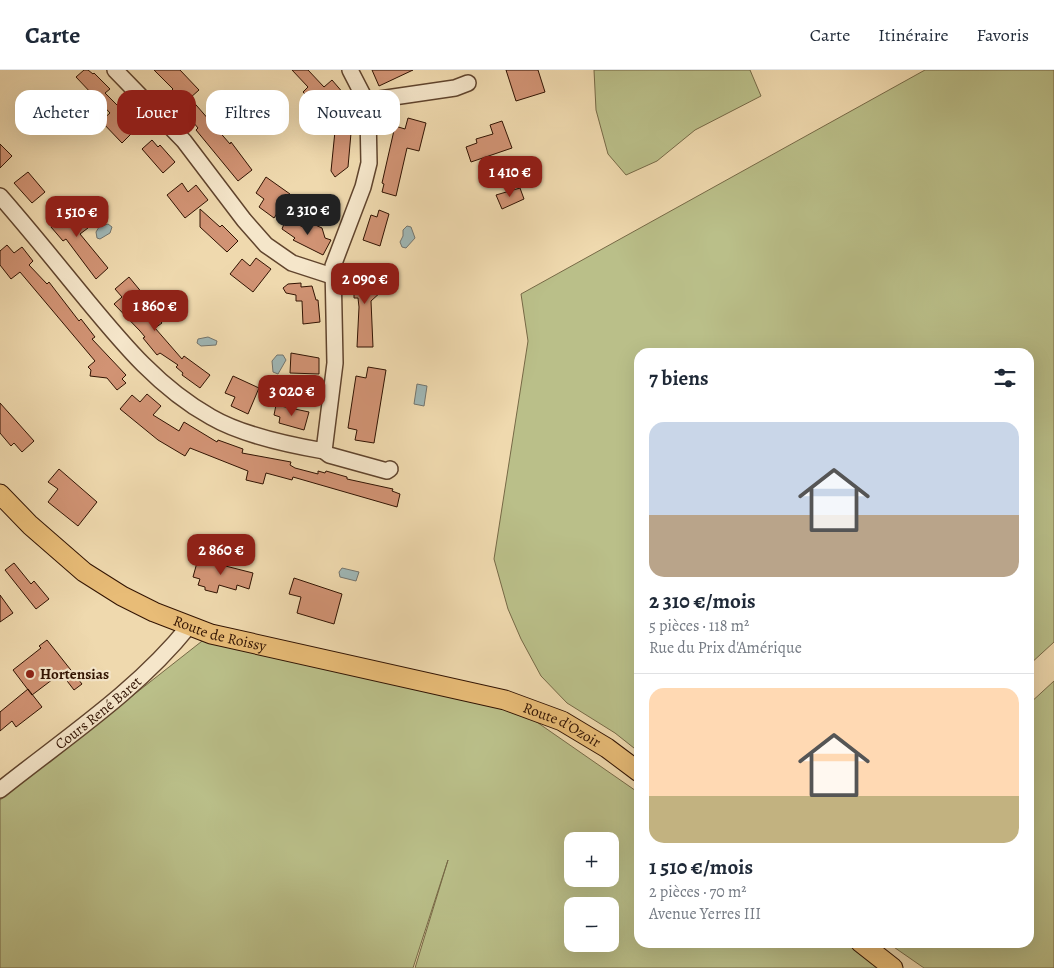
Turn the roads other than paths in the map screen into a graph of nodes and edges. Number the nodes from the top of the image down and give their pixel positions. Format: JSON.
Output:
{"nodes":[{"id":1,"x":115,"y":70,"type":"edge"},
{"id":2,"x":350,"y":70,"type":"edge"},
{"id":3,"x":468,"y":83,"type":"dead end"},
{"id":4,"x":360,"y":90,"type":"edge"},
{"id":5,"x":400,"y":96,"type":"edge"},
{"id":6,"x":370,"y":135,"type":"edge"},
{"id":7,"x":0,"y":196,"type":"edge"},
{"id":8,"x":332,"y":276,"type":"junction"},
{"id":9,"x":324,"y":451,"type":"junction"},
{"id":10,"x":390,"y":469,"type":"dead end"},
{"id":11,"x":0,"y":494,"type":"edge"},
{"id":12,"x":189,"y":626,"type":"junction"},
{"id":13,"x":478,"y":692,"type":"joint"},
{"id":14,"x":634,"y":768,"type":"edge"},
{"id":15,"x":0,"y":790,"type":"edge"},
{"id":16,"x":868,"y":948,"type":"edge"},
{"id":17,"x":893,"y":968,"type":"edge"}],
"edges":[{"from":1,"to":8,"type":"street"},
{"from":2,"to":4,"type":"street"},
{"from":3,"to":5,"type":"street"},
{"from":6,"to":8,"type":"street"},
{"from":7,"to":9,"type":"street"},
{"from":8,"to":9,"type":"street"},
{"from":9,"to":10,"type":"street"},
{"from":11,"to":12,"type":"main road","name":"Route de Roissy"},
{"from":12,"to":13,"type":"main road","name":"Route de Roissy"},
{"from":12,"to":15,"type":"street","name":"Cours René Baret"},
{"from":13,"to":14,"type":"main road","name":"Route d'Ozoir"},
{"from":16,"to":17,"type":"main road"}]}
